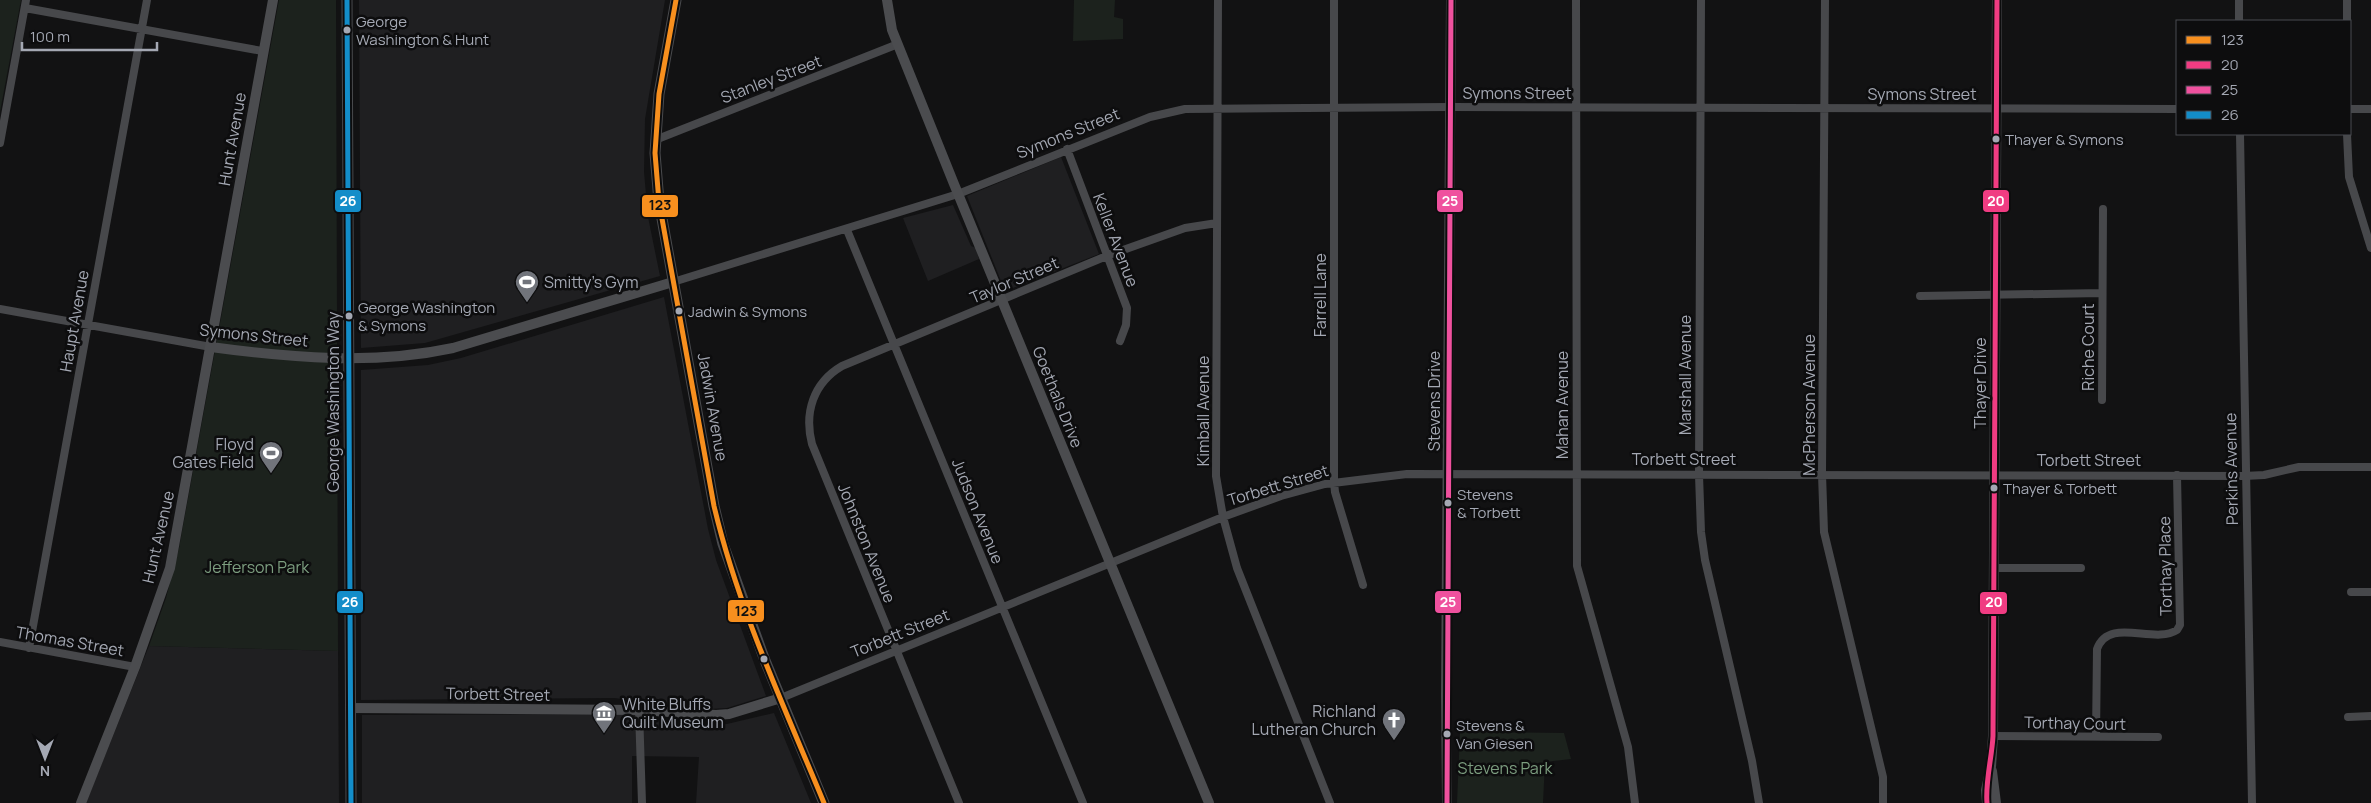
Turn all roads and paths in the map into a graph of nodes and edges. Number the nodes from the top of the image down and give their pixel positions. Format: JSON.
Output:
{"nodes":[{"id":1,"x":147,"y":0,"type":"edge"},
{"id":2,"x":273,"y":0,"type":"edge"},
{"id":3,"x":347,"y":0,"type":"edge"},
{"id":4,"x":676,"y":0,"type":"edge"},
{"id":5,"x":887,"y":0,"type":"edge"},
{"id":6,"x":1218,"y":0,"type":"edge"},
{"id":7,"x":1334,"y":0,"type":"edge"},
{"id":8,"x":1451,"y":0,"type":"edge"},
{"id":9,"x":1576,"y":0,"type":"edge"},
{"id":10,"x":1701,"y":0,"type":"edge"},
{"id":11,"x":1825,"y":0,"type":"edge"},
{"id":12,"x":1997,"y":0,"type":"edge"},
{"id":13,"x":2239,"y":0,"type":"edge"},
{"id":14,"x":2347,"y":0,"type":"edge"},
{"id":15,"x":25,"y":4,"type":"edge"},
{"id":16,"x":2239,"y":20,"type":"edge"},
{"id":17,"x":2347,"y":20,"type":"edge"},
{"id":18,"x":142,"y":29,"type":"junction"},
{"id":19,"x":898,"y":44,"type":"junction"},
{"id":20,"x":262,"y":51,"type":"junction"},
{"id":21,"x":1450,"y":107,"type":"junction"},
{"id":22,"x":1218,"y":108,"type":"junction"},
{"id":23,"x":1334,"y":108,"type":"junction"},
{"id":24,"x":1576,"y":108,"type":"junction"},
{"id":25,"x":2371,"y":108,"type":"edge"},
{"id":26,"x":1700,"y":109,"type":"junction"},
{"id":27,"x":1825,"y":109,"type":"junction"},
{"id":28,"x":2176,"y":109,"type":"edge"},
{"id":29,"x":2351,"y":109,"type":"edge"},
{"id":30,"x":1996,"y":110,"type":"junction"},
{"id":31,"x":2240,"y":135,"type":"edge"},
{"id":32,"x":2347,"y":135,"type":"edge"},
{"id":33,"x":655,"y":140,"type":"junction"},
{"id":34,"x":0,"y":143,"type":"edge"},
{"id":35,"x":1067,"y":149,"type":"junction"},
{"id":36,"x":958,"y":194,"type":"junction"},
{"id":37,"x":2103,"y":209,"type":"dead end"},
{"id":38,"x":1217,"y":223,"type":"junction"},
{"id":39,"x":847,"y":230,"type":"junction"},
{"id":40,"x":2371,"y":248,"type":"edge"},
{"id":41,"x":1109,"y":255,"type":"junction"},
{"id":42,"x":673,"y":282,"type":"junction"},
{"id":43,"x":1996,"y":293,"type":"junction"},
{"id":44,"x":2102,"y":293,"type":"junction"},
{"id":45,"x":1920,"y":296,"type":"dead end"},
{"id":46,"x":1002,"y":300,"type":"junction"},
{"id":47,"x":0,"y":309,"type":"edge"},
{"id":48,"x":87,"y":324,"type":"junction"},
{"id":49,"x":1120,"y":341,"type":"dead end"},
{"id":50,"x":896,"y":345,"type":"junction"},
{"id":51,"x":211,"y":347,"type":"junction"},
{"id":52,"x":349,"y":358,"type":"junction"},
{"id":53,"x":827,"y":377,"type":"joint"},
{"id":54,"x":2102,"y":400,"type":"dead end"},
{"id":55,"x":2371,"y":467,"type":"edge"},
{"id":56,"x":1448,"y":474,"type":"junction"},
{"id":57,"x":1576,"y":474,"type":"junction"},
{"id":58,"x":1822,"y":474,"type":"junction"},
{"id":59,"x":1699,"y":475,"type":"junction"},
{"id":60,"x":1994,"y":475,"type":"junction"},
{"id":61,"x":2177,"y":475,"type":"junction"},
{"id":62,"x":2244,"y":476,"type":"junction"},
{"id":63,"x":1334,"y":482,"type":"junction"},
{"id":64,"x":1224,"y":517,"type":"junction"},
{"id":65,"x":1110,"y":564,"type":"junction"},
{"id":66,"x":1993,"y":568,"type":"junction"},
{"id":67,"x":2081,"y":568,"type":"dead end"},
{"id":68,"x":1363,"y":585,"type":"dead end"},
{"id":69,"x":2351,"y":592,"type":"dead end"},
{"id":70,"x":2371,"y":592,"type":"edge"},
{"id":71,"x":1004,"y":609,"type":"junction"},
{"id":72,"x":0,"y":642,"type":"edge"},
{"id":73,"x":29,"y":648,"type":"junction"},
{"id":74,"x":895,"y":650,"type":"junction"},
{"id":75,"x":135,"y":667,"type":"junction"},
{"id":76,"x":781,"y":698,"type":"junction"},
{"id":77,"x":350,"y":708,"type":"junction"},
{"id":78,"x":639,"y":710,"type":"junction"},
{"id":79,"x":2371,"y":716,"type":"edge"},
{"id":80,"x":2348,"y":717,"type":"dead end"},
{"id":81,"x":1993,"y":736,"type":"junction"},
{"id":82,"x":2096,"y":736,"type":"junction"},
{"id":83,"x":2158,"y":737,"type":"dead end"},
{"id":84,"x":1991,"y":767,"type":"junction"},
{"id":85,"x":80,"y":803,"type":"edge"},
{"id":86,"x":351,"y":803,"type":"edge"},
{"id":87,"x":642,"y":803,"type":"edge"},
{"id":88,"x":824,"y":803,"type":"edge"},
{"id":89,"x":959,"y":803,"type":"edge"},
{"id":90,"x":1083,"y":803,"type":"edge"},
{"id":91,"x":1210,"y":803,"type":"edge"},
{"id":92,"x":1330,"y":803,"type":"edge"},
{"id":93,"x":1447,"y":803,"type":"edge"},
{"id":94,"x":1635,"y":803,"type":"edge"},
{"id":95,"x":1759,"y":803,"type":"edge"},
{"id":96,"x":1883,"y":803,"type":"edge"},
{"id":97,"x":1986,"y":803,"type":"edge"},
{"id":98,"x":1996,"y":803,"type":"edge"},
{"id":99,"x":2252,"y":803,"type":"edge"}],
"edges":[{"from":1,"to":18,"type":"street","name":"Haupt Avenue"},
{"from":2,"to":20,"type":"street","name":"Hunt Avenue"},
{"from":3,"to":52,"type":"main road","name":"George Washington Way"},
{"from":4,"to":33,"type":"main road","name":"Jadwin Avenue"},
{"from":5,"to":19,"type":"street","name":"Goethals Drive"},
{"from":6,"to":22,"type":"street","name":"Kimball Avenue"},
{"from":7,"to":23,"type":"street","name":"Farrell Lane"},
{"from":8,"to":21,"type":"street","name":"Stevens Drive"},
{"from":9,"to":24,"type":"street","name":"Mahan Avenue"},
{"from":10,"to":26,"type":"street","name":"Marshall Avenue"},
{"from":11,"to":27,"type":"street","name":"McPherson Avenue"},
{"from":12,"to":30,"type":"street","name":"Thayer Drive"},
{"from":13,"to":16,"type":"street"},
{"from":14,"to":17,"type":"street"},
{"from":15,"to":18,"type":"street"},
{"from":15,"to":34,"type":"street"},
{"from":18,"to":20,"type":"street"},
{"from":18,"to":48,"type":"street","name":"Haupt Avenue"},
{"from":19,"to":33,"type":"street","name":"Stanley Street"},
{"from":19,"to":36,"type":"street","name":"Goethals Drive"},
{"from":20,"to":51,"type":"street","name":"Hunt Avenue"},
{"from":21,"to":23,"type":"street","name":"Symons Street"},
{"from":21,"to":24,"type":"street","name":"Symons Street"},
{"from":21,"to":56,"type":"street","name":"Stevens Drive"},
{"from":22,"to":23,"type":"street","name":"Symons Street"},
{"from":22,"to":35,"type":"street","name":"Symons Street"},
{"from":22,"to":38,"type":"street","name":"Kimball Avenue"},
{"from":23,"to":63,"type":"street","name":"Farrell Lane"},
{"from":24,"to":26,"type":"street","name":"Symons Street"},
{"from":24,"to":57,"type":"street","name":"Mahan Avenue"},
{"from":25,"to":29,"type":"street"},
{"from":26,"to":27,"type":"street","name":"Symons Street"},
{"from":26,"to":59,"type":"street","name":"Marshall Avenue"},
{"from":27,"to":30,"type":"street","name":"Symons Street"},
{"from":27,"to":58,"type":"street","name":"McPherson Avenue"},
{"from":28,"to":30,"type":"street","name":"Symons Street"},
{"from":30,"to":43,"type":"street","name":"Thayer Drive"},
{"from":31,"to":62,"type":"street","name":"Perkins Avenue"},
{"from":32,"to":40,"type":"street"},
{"from":33,"to":42,"type":"main road","name":"Jadwin Avenue"},
{"from":35,"to":36,"type":"street","name":"Symons Street"},
{"from":35,"to":41,"type":"street","name":"Keller Avenue"},
{"from":36,"to":39,"type":"street","name":"Symons Street"},
{"from":36,"to":46,"type":"street","name":"Goethals Drive"},
{"from":37,"to":44,"type":"street","name":"Riche Court"},
{"from":38,"to":41,"type":"street","name":"Taylor Street"},
{"from":38,"to":64,"type":"street","name":"Kimball Avenue"},
{"from":39,"to":42,"type":"street","name":"Symons Street"},
{"from":39,"to":50,"type":"street","name":"Judson Avenue"},
{"from":41,"to":46,"type":"street","name":"Taylor Street"},
{"from":41,"to":49,"type":"street","name":"Keller Avenue"},
{"from":42,"to":52,"type":"street","name":"Symons Street"},
{"from":42,"to":76,"type":"main road","name":"Jadwin Avenue"},
{"from":43,"to":44,"type":"street","name":"Riche Court"},
{"from":43,"to":45,"type":"street","name":"Riche Court"},
{"from":43,"to":60,"type":"street","name":"Thayer Drive"},
{"from":44,"to":54,"type":"street","name":"Riche Court"},
{"from":46,"to":50,"type":"street","name":"Taylor Street"},
{"from":46,"to":65,"type":"street","name":"Goethals Drive"},
{"from":47,"to":48,"type":"street","name":"Symons Street"},
{"from":48,"to":51,"type":"street","name":"Symons Street"},
{"from":48,"to":73,"type":"street","name":"Haupt Avenue"},
{"from":50,"to":53,"type":"street","name":"Taylor Street"},
{"from":50,"to":71,"type":"street","name":"Judson Avenue"},
{"from":51,"to":52,"type":"street","name":"Symons Street"},
{"from":51,"to":75,"type":"street","name":"Hunt Avenue"},
{"from":52,"to":77,"type":"main road","name":"George Washington Way"},
{"from":53,"to":74,"type":"street","name":"Johnston Avenue"},
{"from":55,"to":62,"type":"street","name":"Torbett Street"},
{"from":56,"to":57,"type":"street","name":"Torbett Street"},
{"from":56,"to":63,"type":"street","name":"Torbett Street"},
{"from":56,"to":93,"type":"street","name":"Stevens Drive"},
{"from":57,"to":59,"type":"street","name":"Torbett Street"},
{"from":57,"to":94,"type":"street","name":"Mahan Avenue"},
{"from":58,"to":59,"type":"street","name":"Torbett Street"},
{"from":58,"to":60,"type":"street","name":"Torbett Street"},
{"from":58,"to":96,"type":"street","name":"McPherson Avenue"},
{"from":59,"to":95,"type":"street","name":"Marshall Avenue"},
{"from":60,"to":61,"type":"street","name":"Torbett Street"},
{"from":60,"to":66,"type":"street","name":"Thayer Drive"},
{"from":61,"to":62,"type":"street","name":"Torbett Street"},
{"from":61,"to":82,"type":"street","name":"Torthay Place"},
{"from":62,"to":99,"type":"street","name":"Perkins Avenue"},
{"from":63,"to":64,"type":"street","name":"Torbett Street"},
{"from":63,"to":68,"type":"street","name":"Farrell Lane"},
{"from":64,"to":65,"type":"street","name":"Torbett Street"},
{"from":64,"to":92,"type":"street","name":"Kimball Avenue"},
{"from":65,"to":71,"type":"street","name":"Torbett Street"},
{"from":65,"to":91,"type":"street","name":"Goethals Drive"},
{"from":66,"to":67,"type":"street"},
{"from":66,"to":81,"type":"street","name":"Thayer Drive"},
{"from":69,"to":70,"type":"street"},
{"from":71,"to":74,"type":"street","name":"Torbett Street"},
{"from":71,"to":90,"type":"street","name":"Judson Avenue"},
{"from":72,"to":73,"type":"street","name":"Thomas Street"},
{"from":73,"to":75,"type":"street","name":"Thomas Street"},
{"from":74,"to":76,"type":"street","name":"Torbett Street"},
{"from":74,"to":89,"type":"street","name":"Johnston Avenue"},
{"from":75,"to":85,"type":"street","name":"Hunt Avenue"},
{"from":76,"to":78,"type":"street","name":"Torbett Street"},
{"from":76,"to":88,"type":"main road","name":"Jadwin Avenue"},
{"from":77,"to":78,"type":"street","name":"Torbett Street"},
{"from":77,"to":86,"type":"main road","name":"George Washington Way"},
{"from":78,"to":87,"type":"street"},
{"from":79,"to":80,"type":"street"},
{"from":81,"to":82,"type":"street","name":"Torthay Court"},
{"from":81,"to":84,"type":"street","name":"Thayer Drive"},
{"from":82,"to":83,"type":"street","name":"Torthay Court"},
{"from":84,"to":97,"type":"street","name":"Thayer Drive"},
{"from":84,"to":98,"type":"street","name":"Thayer Drive"}]}
